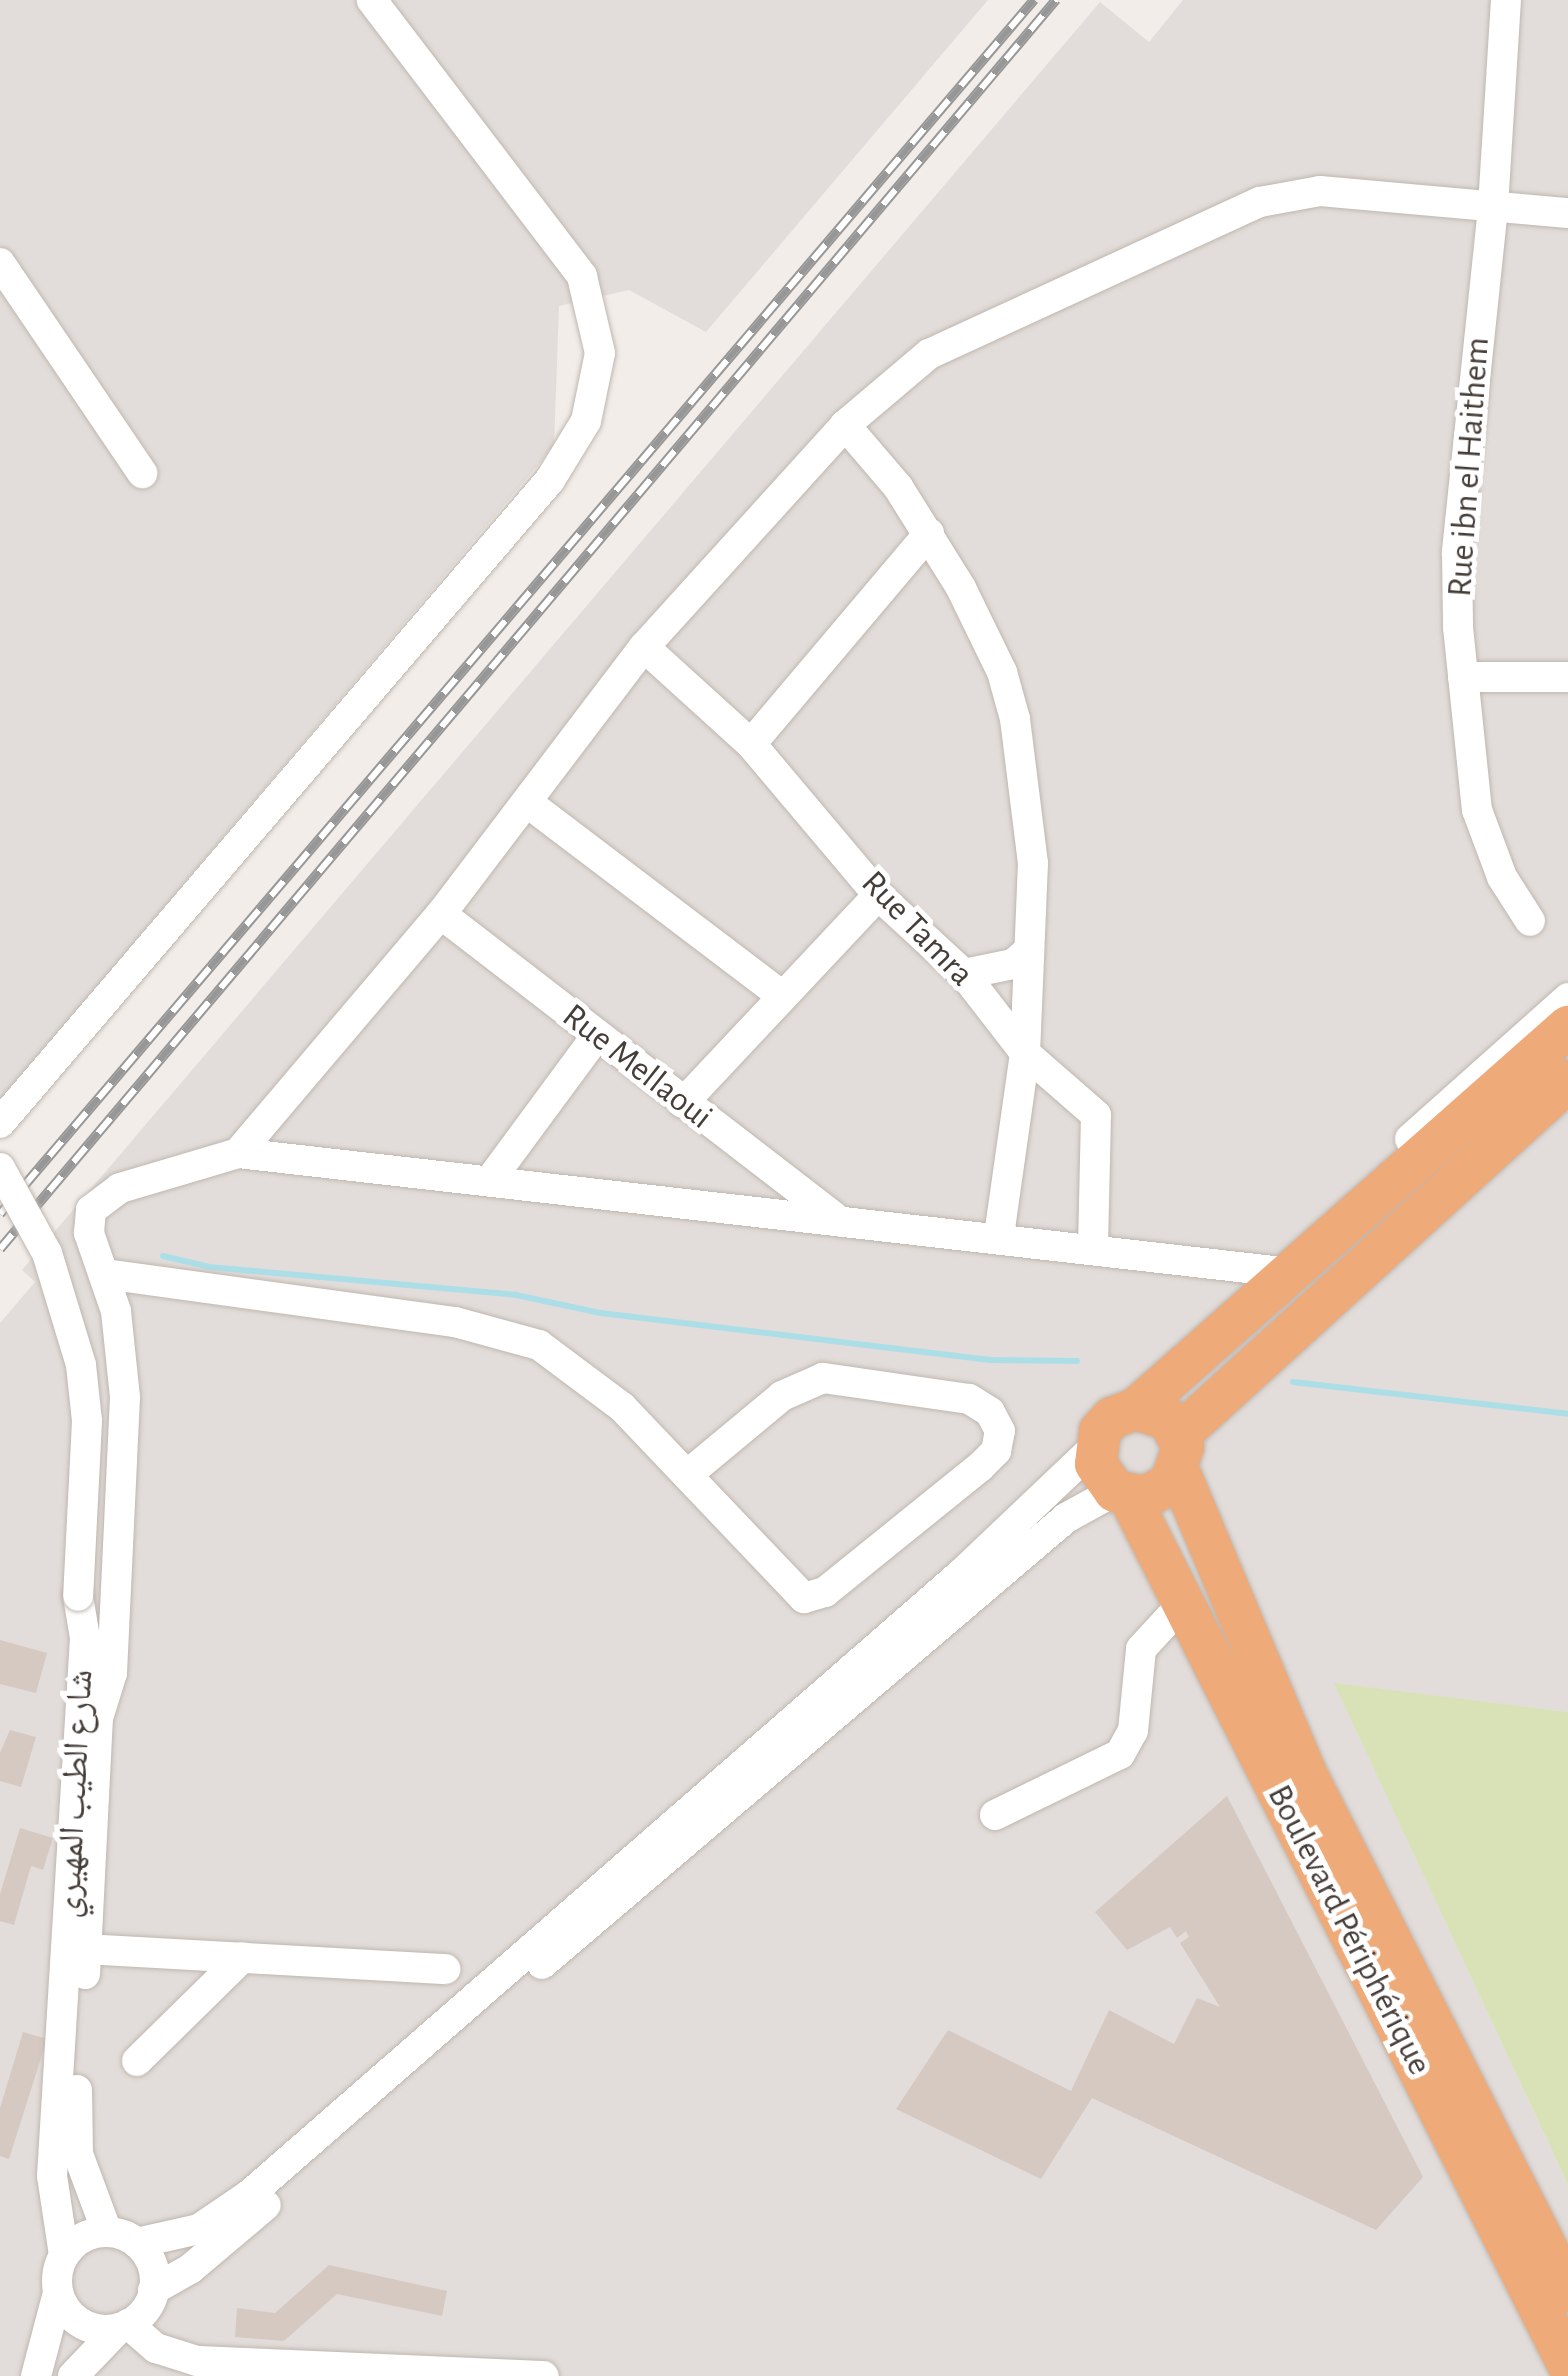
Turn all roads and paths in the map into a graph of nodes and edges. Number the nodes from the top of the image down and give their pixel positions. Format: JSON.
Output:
{"nodes":[{"id":1,"x":372,"y":0,"type":"edge"},
{"id":2,"x":1506,"y":0,"type":"edge"},
{"id":3,"x":1493,"y":208,"type":"junction"},
{"id":4,"x":1568,"y":213,"type":"edge"},
{"id":5,"x":2,"y":270,"type":"edge"},
{"id":6,"x":845,"y":425,"type":"junction"},
{"id":7,"x":142,"y":473,"type":"dead end"},
{"id":8,"x":929,"y":533,"type":"junction"},
{"id":9,"x":644,"y":647,"type":"junction"},
{"id":10,"x":1463,"y":676,"type":"junction"},
{"id":11,"x":1568,"y":677,"type":"edge"},
{"id":12,"x":752,"y":744,"type":"junction"},
{"id":13,"x":528,"y":803,"type":"junction"},
{"id":14,"x":878,"y":895,"type":"junction"},
{"id":15,"x":441,"y":914,"type":"junction"},
{"id":16,"x":1530,"y":921,"type":"dead end"},
{"id":17,"x":1029,"y":950,"type":"junction"},
{"id":18,"x":964,"y":974,"type":"junction"},
{"id":19,"x":780,"y":994,"type":"junction"},
{"id":20,"x":1568,"y":998,"type":"edge"},
{"id":21,"x":1568,"y":1027,"type":"edge"},
{"id":22,"x":596,"y":1035,"type":"junction"},
{"id":23,"x":1026,"y":1053,"type":"junction"},
{"id":24,"x":1568,"y":1081,"type":"edge"},
{"id":25,"x":683,"y":1103,"type":"junction"},
{"id":26,"x":1568,"y":1104,"type":"edge"},
{"id":27,"x":0,"y":1122,"type":"edge"},
{"id":28,"x":238,"y":1153,"type":"junction"},
{"id":29,"x":0,"y":1168,"type":"edge"},
{"id":30,"x":768,"y":1170,"type":"junction"},
{"id":31,"x":491,"y":1180,"type":"junction"},
{"id":32,"x":745,"y":1208,"type":"junction"},
{"id":33,"x":836,"y":1218,"type":"junction"},
{"id":34,"x":1000,"y":1236,"type":"junction"},
{"id":35,"x":1093,"y":1248,"type":"junction"},
{"id":36,"x":1302,"y":1264,"type":"junction"},
{"id":37,"x":104,"y":1274,"type":"junction"},
{"id":38,"x":1231,"y":1386,"type":"junction"},
{"id":39,"x":1136,"y":1409,"type":"junction"},
{"id":40,"x":1095,"y":1447,"type":"junction"},
{"id":41,"x":1179,"y":1453,"type":"junction"},
{"id":42,"x":688,"y":1474,"type":"junction"},
{"id":43,"x":1122,"y":1494,"type":"junction"},
{"id":44,"x":1210,"y":1540,"type":"junction"},
{"id":45,"x":1186,"y":1600,"type":"junction"},
{"id":46,"x":85,"y":1638,"type":"junction"},
{"id":47,"x":98,"y":1718,"type":"junction"},
{"id":48,"x":995,"y":1814,"type":"dead end"},
{"id":49,"x":86,"y":1948,"type":"junction"},
{"id":50,"x":243,"y":1957,"type":"junction"},
{"id":51,"x":445,"y":1969,"type":"dead end"},
{"id":52,"x":137,"y":2061,"type":"dead end"},
{"id":53,"x":107,"y":2232,"type":"junction"},
{"id":54,"x":137,"y":2243,"type":"junction"},
{"id":55,"x":64,"y":2256,"type":"junction"},
{"id":56,"x":153,"y":2290,"type":"junction"},
{"id":57,"x":1568,"y":2291,"type":"edge"},
{"id":58,"x":58,"y":2293,"type":"junction"},
{"id":59,"x":124,"y":2326,"type":"junction"},
{"id":60,"x":165,"y":2364,"type":"edge"},
{"id":61,"x":1568,"y":2364,"type":"edge"},
{"id":62,"x":36,"y":2376,"type":"edge"},
{"id":63,"x":73,"y":2376,"type":"edge"},
{"id":64,"x":544,"y":2376,"type":"edge"}],
"edges":[{"from":1,"to":27,"type":"street"},
{"from":2,"to":3,"type":"street","name":"Rue ibn el Haithem"},
{"from":3,"to":4,"type":"street"},
{"from":3,"to":6,"type":"street"},
{"from":3,"to":10,"type":"street","name":"Rue ibn el Haithem"},
{"from":5,"to":7,"type":"street"},
{"from":6,"to":8,"type":"street"},
{"from":6,"to":9,"type":"street"},
{"from":8,"to":12,"type":"street"},
{"from":8,"to":17,"type":"street"},
{"from":9,"to":12,"type":"street","name":"Rue Tamra"},
{"from":9,"to":13,"type":"street"},
{"from":10,"to":11,"type":"street"},
{"from":10,"to":16,"type":"street","name":"Rue ibn el Haithem"},
{"from":12,"to":14,"type":"street","name":"Rue Tamra"},
{"from":13,"to":15,"type":"street"},
{"from":13,"to":19,"type":"street"},
{"from":14,"to":18,"type":"street","name":"Rue Tamra"},
{"from":14,"to":19,"type":"street"},
{"from":15,"to":22,"type":"street","name":"Rue Mellaoui"},
{"from":15,"to":28,"type":"street"},
{"from":17,"to":18,"type":"street"},
{"from":17,"to":23,"type":"street"},
{"from":18,"to":23,"type":"street","name":"Rue Tamra"},
{"from":19,"to":25,"type":"street"},
{"from":20,"to":36,"type":"street"},
{"from":21,"to":36,"type":"highway"},
{"from":22,"to":25,"type":"street","name":"Rue Mellaoui"},
{"from":22,"to":31,"type":"street"},
{"from":23,"to":34,"type":"street"},
{"from":23,"to":35,"type":"street","name":"Rue Tamra"},
{"from":24,"to":38,"type":"highway"},
{"from":25,"to":30,"type":"street","name":"Rue Mellaoui"},
{"from":26,"to":38,"type":"street"},
{"from":28,"to":31,"type":"street"},
{"from":28,"to":37,"type":"street"},
{"from":29,"to":46,"type":"street","bridge":true},
{"from":30,"to":32,"type":"street"},
{"from":30,"to":33,"type":"street","name":"Rue Mellaoui"},
{"from":31,"to":32,"type":"street"},
{"from":32,"to":33,"type":"street"},
{"from":33,"to":34,"type":"street"},
{"from":34,"to":35,"type":"street"},
{"from":35,"to":36,"type":"street"},
{"from":36,"to":39,"type":"highway"},
{"from":37,"to":42,"type":"street"},
{"from":37,"to":47,"type":"street"},
{"from":38,"to":41,"type":"highway"},
{"from":38,"to":44,"type":"highway"},
{"from":39,"to":40,"type":"highway"},
{"from":39,"to":41,"type":"highway"},
{"from":40,"to":43,"type":"highway"},
{"from":40,"to":54,"type":"street"},
{"from":41,"to":43,"type":"highway"},
{"from":41,"to":44,"type":"highway","name":"Boulevard Périphérique"},
{"from":42,"to":42,"type":"street"},
{"from":43,"to":45,"type":"highway","name":"Boulevard Périphérique"},
{"from":43,"to":56,"type":"street"},
{"from":44,"to":57,"type":"highway","name":"Boulevard Périphérique"},
{"from":45,"to":48,"type":"street"},
{"from":45,"to":61,"type":"highway","name":"Boulevard Périphérique"},
{"from":46,"to":47,"type":"street","name":"شارع الطيب المهيري"},
{"from":46,"to":55,"type":"street","name":"شارع الطيب المهيري"},
{"from":47,"to":49,"type":"street","name":"شارع الطيب المهيري"},
{"from":49,"to":50,"type":"street"},
{"from":49,"to":53,"type":"street","name":"شارع الطيب المهيري"},
{"from":50,"to":51,"type":"street"},
{"from":50,"to":52,"type":"street"},
{"from":53,"to":54,"type":"street"},
{"from":53,"to":55,"type":"street"},
{"from":54,"to":56,"type":"street"},
{"from":55,"to":58,"type":"street"},
{"from":56,"to":59,"type":"street"},
{"from":58,"to":59,"type":"street"},
{"from":58,"to":62,"type":"street"},
{"from":59,"to":60,"type":"street"},
{"from":59,"to":63,"type":"street"},
{"from":60,"to":64,"type":"street"}]}
